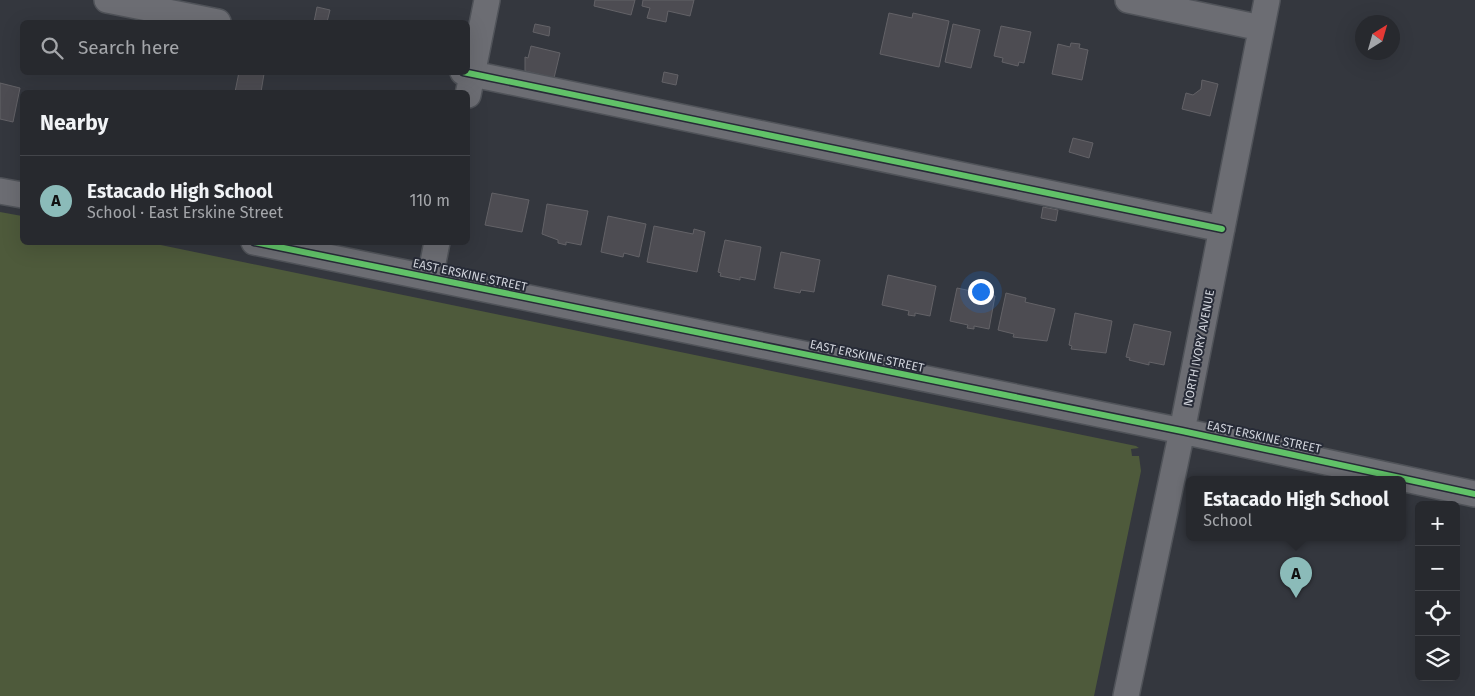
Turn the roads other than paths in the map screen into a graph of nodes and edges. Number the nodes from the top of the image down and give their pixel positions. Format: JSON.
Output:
{"nodes":[{"id":1,"x":107,"y":0,"type":"edge"},
{"id":2,"x":487,"y":0,"type":"edge"},
{"id":3,"x":1128,"y":0,"type":"edge"},
{"id":4,"x":1267,"y":0,"type":"edge"},
{"id":5,"x":208,"y":20,"type":"edge"},
{"id":6,"x":1261,"y":28,"type":"junction"},
{"id":7,"x":470,"y":72,"type":"edge"},
{"id":8,"x":468,"y":81,"type":"edge"},
{"id":9,"x":0,"y":191,"type":"edge"},
{"id":10,"x":20,"y":195,"type":"edge"},
{"id":11,"x":1222,"y":229,"type":"junction"},
{"id":12,"x":269,"y":245,"type":"edge"},
{"id":13,"x":436,"y":245,"type":"edge"},
{"id":14,"x":430,"y":278,"type":"junction"},
{"id":15,"x":1182,"y":431,"type":"junction"},
{"id":16,"x":1391,"y":476,"type":"edge"},
{"id":17,"x":1406,"y":479,"type":"edge"},
{"id":18,"x":1475,"y":494,"type":"edge"},
{"id":19,"x":1126,"y":696,"type":"edge"}],
"edges":[{"from":1,"to":5,"type":"street"},
{"from":2,"to":7,"type":"street"},
{"from":3,"to":6,"type":"street"},
{"from":4,"to":6,"type":"street","name":"NORTH IVORY AVENUE"},
{"from":6,"to":11,"type":"street","name":"NORTH IVORY AVENUE"},
{"from":8,"to":11,"type":"street"},
{"from":9,"to":10,"type":"street"},
{"from":11,"to":15,"type":"street","name":"NORTH IVORY AVENUE"},
{"from":12,"to":14,"type":"street","name":"EAST ERSKINE STREET"},
{"from":13,"to":14,"type":"street"},
{"from":14,"to":15,"type":"street","name":"EAST ERSKINE STREET"},
{"from":15,"to":16,"type":"street","name":"EAST ERSKINE STREET"},
{"from":15,"to":19,"type":"street","name":"NORTH IVORY AVENUE"},
{"from":17,"to":18,"type":"street","name":"EAST ERSKINE STREET"}]}
